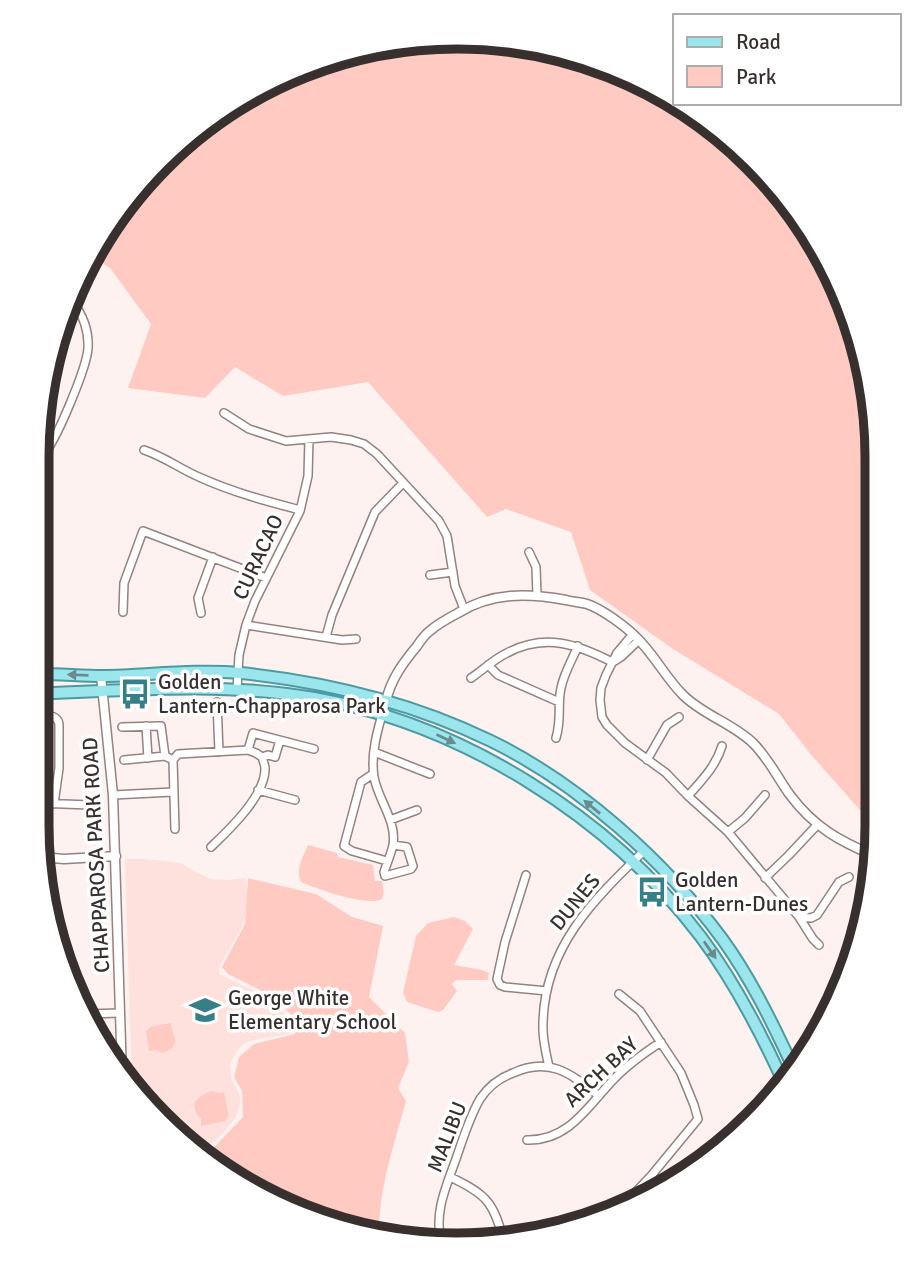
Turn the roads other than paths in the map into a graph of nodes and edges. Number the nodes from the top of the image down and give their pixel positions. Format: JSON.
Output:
{"nodes":[{"id":1,"x":77,"y":309,"type":"edge"},
{"id":2,"x":224,"y":413,"type":"dead end"},
{"id":3,"x":309,"y":439,"type":"junction"},
{"id":4,"x":49,"y":446,"type":"edge"},
{"id":5,"x":144,"y":450,"type":"dead end"},
{"id":6,"x":403,"y":483,"type":"junction"},
{"id":7,"x":300,"y":510,"type":"junction"},
{"id":8,"x":529,"y":552,"type":"dead end"},
{"id":9,"x":213,"y":557,"type":"junction"},
{"id":10,"x":453,"y":572,"type":"junction"},
{"id":11,"x":430,"y":575,"type":"dead end"},
{"id":12,"x":266,"y":578,"type":"junction"},
{"id":13,"x":537,"y":594,"type":"junction"},
{"id":14,"x":464,"y":609,"type":"junction"},
{"id":15,"x":123,"y":612,"type":"dead end"},
{"id":16,"x":201,"y":613,"type":"dead end"},
{"id":17,"x":246,"y":625,"type":"junction"},
{"id":18,"x":326,"y":637,"type":"junction"},
{"id":19,"x":636,"y":637,"type":"junction"},
{"id":20,"x":356,"y":639,"type":"dead end"},
{"id":21,"x":578,"y":646,"type":"junction"},
{"id":22,"x":612,"y":662,"type":"junction"},
{"id":23,"x":488,"y":665,"type":"junction"},
{"id":24,"x":238,"y":673,"type":"junction"},
{"id":25,"x":49,"y":674,"type":"edge"},
{"id":26,"x":101,"y":676,"type":"junction"},
{"id":27,"x":471,"y":678,"type":"dead end"},
{"id":28,"x":237,"y":690,"type":"junction"},
{"id":29,"x":103,"y":691,"type":"junction"},
{"id":30,"x":49,"y":692,"type":"edge"},
{"id":31,"x":386,"y":701,"type":"junction"},
{"id":32,"x":218,"y":702,"type":"dead end"},
{"id":33,"x":559,"y":702,"type":"junction"},
{"id":34,"x":382,"y":715,"type":"junction"},
{"id":35,"x":49,"y":716,"type":"edge"},
{"id":36,"x":679,"y":717,"type":"dead end"},
{"id":37,"x":146,"y":726,"type":"junction"},
{"id":38,"x":122,"y":727,"type":"dead end"},
{"id":39,"x":556,"y":738,"type":"dead end"},
{"id":40,"x":281,"y":740,"type":"junction"},
{"id":41,"x":722,"y":746,"type":"dead end"},
{"id":42,"x":314,"y":749,"type":"dead end"},
{"id":43,"x":248,"y":750,"type":"junction"},
{"id":44,"x":219,"y":752,"type":"junction"},
{"id":45,"x":374,"y":752,"type":"junction"},
{"id":46,"x":262,"y":757,"type":"junction"},
{"id":47,"x":148,"y":758,"type":"junction"},
{"id":48,"x":169,"y":758,"type":"junction"},
{"id":49,"x":124,"y":760,"type":"dead end"},
{"id":50,"x":647,"y":760,"type":"junction"},
{"id":51,"x":373,"y":774,"type":"junction"},
{"id":52,"x":430,"y":774,"type":"dead end"},
{"id":53,"x":258,"y":790,"type":"junction"},
{"id":54,"x":173,"y":792,"type":"junction"},
{"id":55,"x":113,"y":795,"type":"junction"},
{"id":56,"x":765,"y":795,"type":"dead end"},
{"id":57,"x":688,"y":796,"type":"junction"},
{"id":58,"x":295,"y":800,"type":"dead end"},
{"id":59,"x":49,"y":804,"type":"edge"},
{"id":60,"x":54,"y":804,"type":"junction"},
{"id":61,"x":90,"y":805,"type":"dead end"},
{"id":62,"x":417,"y":810,"type":"dead end"},
{"id":63,"x":390,"y":820,"type":"junction"},
{"id":64,"x":818,"y":824,"type":"junction"},
{"id":65,"x":175,"y":829,"type":"dead end"},
{"id":66,"x":728,"y":832,"type":"junction"},
{"id":67,"x":393,"y":845,"type":"junction"},
{"id":68,"x":211,"y":847,"type":"dead end"},
{"id":69,"x":644,"y":851,"type":"junction"},
{"id":70,"x":864,"y":851,"type":"edge"},
{"id":71,"x":116,"y":856,"type":"junction"},
{"id":72,"x":50,"y":858,"type":"edge"},
{"id":73,"x":387,"y":861,"type":"junction"},
{"id":74,"x":633,"y":862,"type":"junction"},
{"id":75,"x":526,"y":875,"type":"dead end"},
{"id":76,"x":849,"y":877,"type":"dead end"},
{"id":77,"x":765,"y":878,"type":"junction"},
{"id":78,"x":799,"y":917,"type":"junction"},
{"id":79,"x":819,"y":945,"type":"dead end"},
{"id":80,"x":547,"y":991,"type":"junction"},
{"id":81,"x":619,"y":994,"type":"dead end"},
{"id":82,"x":120,"y":1013,"type":"junction"},
{"id":83,"x":96,"y":1014,"type":"edge"},
{"id":84,"x":661,"y":1042,"type":"junction"},
{"id":85,"x":121,"y":1057,"type":"edge"},
{"id":86,"x":790,"y":1061,"type":"edge"},
{"id":87,"x":548,"y":1067,"type":"junction"},
{"id":88,"x":780,"y":1074,"type":"edge"},
{"id":89,"x":599,"y":1096,"type":"junction"},
{"id":90,"x":527,"y":1140,"type":"dead end"},
{"id":91,"x":450,"y":1177,"type":"junction"},
{"id":92,"x":637,"y":1191,"type":"edge"},
{"id":93,"x":501,"y":1231,"type":"edge"},
{"id":94,"x":439,"y":1232,"type":"edge"}],
"edges":[{"from":1,"to":4,"type":"street"},
{"from":2,"to":3,"type":"street"},
{"from":3,"to":6,"type":"street"},
{"from":3,"to":7,"type":"street","name":"CURACAO"},
{"from":5,"to":7,"type":"street"},
{"from":6,"to":10,"type":"street"},
{"from":6,"to":18,"type":"street"},
{"from":7,"to":12,"type":"street","name":"CURACAO"},
{"from":8,"to":13,"type":"street"},
{"from":9,"to":12,"type":"street"},
{"from":9,"to":15,"type":"street"},
{"from":9,"to":16,"type":"street"},
{"from":10,"to":11,"type":"street"},
{"from":10,"to":14,"type":"street"},
{"from":12,"to":17,"type":"street","name":"CURACAO"},
{"from":13,"to":14,"type":"street"},
{"from":13,"to":19,"type":"street"},
{"from":14,"to":31,"type":"street"},
{"from":17,"to":18,"type":"street"},
{"from":17,"to":24,"type":"street","name":"CURACAO"},
{"from":18,"to":20,"type":"street"},
{"from":19,"to":22,"type":"street"},
{"from":19,"to":64,"type":"street"},
{"from":21,"to":22,"type":"street"},
{"from":21,"to":23,"type":"street"},
{"from":21,"to":33,"type":"street"},
{"from":22,"to":50,"type":"street"},
{"from":23,"to":27,"type":"street"},
{"from":23,"to":33,"type":"street"},
{"from":24,"to":26,"type":"main road"},
{"from":24,"to":28,"type":"street","name":"CURACAO"},
{"from":24,"to":31,"type":"main road"},
{"from":26,"to":25,"type":"main road","one_way":true},
{"from":26,"to":29,"type":"street","name":"CHAPPAROSA PARK ROAD"},
{"from":28,"to":29,"type":"main road"},
{"from":28,"to":34,"type":"main road"},
{"from":29,"to":30,"type":"main road"},
{"from":29,"to":55,"type":"street","name":"CHAPPAROSA PARK ROAD"},
{"from":31,"to":34,"type":"street"},
{"from":69,"to":31,"type":"main road","one_way":true},
{"from":32,"to":44,"type":"street"},
{"from":33,"to":39,"type":"street"},
{"from":34,"to":45,"type":"street"},
{"from":34,"to":74,"type":"main road","one_way":true},
{"from":35,"to":60,"type":"street"},
{"from":36,"to":50,"type":"street"},
{"from":37,"to":38,"type":"street"},
{"from":37,"to":47,"type":"street"},
{"from":37,"to":48,"type":"street"},
{"from":40,"to":42,"type":"street"},
{"from":40,"to":43,"type":"street"},
{"from":40,"to":46,"type":"street"},
{"from":41,"to":57,"type":"street"},
{"from":43,"to":44,"type":"street"},
{"from":43,"to":46,"type":"street"},
{"from":44,"to":48,"type":"street"},
{"from":45,"to":51,"type":"street"},
{"from":45,"to":52,"type":"street"},
{"from":46,"to":53,"type":"street"},
{"from":47,"to":48,"type":"street"},
{"from":47,"to":49,"type":"street"},
{"from":48,"to":54,"type":"street"},
{"from":50,"to":57,"type":"street"},
{"from":51,"to":63,"type":"street"},
{"from":51,"to":73,"type":"street"},
{"from":53,"to":58,"type":"street"},
{"from":53,"to":68,"type":"street"},
{"from":54,"to":55,"type":"street"},
{"from":54,"to":65,"type":"street"},
{"from":55,"to":71,"type":"street","name":"CHAPPAROSA PARK ROAD"},
{"from":56,"to":66,"type":"street"},
{"from":57,"to":66,"type":"street"},
{"from":59,"to":60,"type":"street"},
{"from":60,"to":61,"type":"street"},
{"from":62,"to":63,"type":"street"},
{"from":63,"to":67,"type":"street"},
{"from":64,"to":70,"type":"street"},
{"from":64,"to":77,"type":"street"},
{"from":66,"to":77,"type":"street"},
{"from":67,"to":73,"type":"street"},
{"from":67,"to":73,"type":"street"},
{"from":69,"to":74,"type":"street","name":"DUNES"},
{"from":69,"to":86,"type":"main road"},
{"from":71,"to":72,"type":"street"},
{"from":71,"to":82,"type":"street","name":"CHAPPAROSA PARK ROAD"},
{"from":74,"to":80,"type":"street","name":"DUNES"},
{"from":74,"to":88,"type":"main road","one_way":true},
{"from":75,"to":80,"type":"street"},
{"from":76,"to":78,"type":"street"},
{"from":77,"to":78,"type":"street"},
{"from":78,"to":79,"type":"street"},
{"from":80,"to":87,"type":"street","name":"DUNES"},
{"from":81,"to":84,"type":"street"},
{"from":82,"to":83,"type":"street"},
{"from":82,"to":85,"type":"street","name":"CHAPPAROSA PARK ROAD"},
{"from":84,"to":89,"type":"street","name":"ARCH BAY"},
{"from":84,"to":92,"type":"street"},
{"from":87,"to":89,"type":"street"},
{"from":87,"to":91,"type":"street","name":"MALIBU"},
{"from":89,"to":90,"type":"street","name":"ARCH BAY"},
{"from":91,"to":93,"type":"street"},
{"from":91,"to":94,"type":"street","name":"MALIBU"}]}
